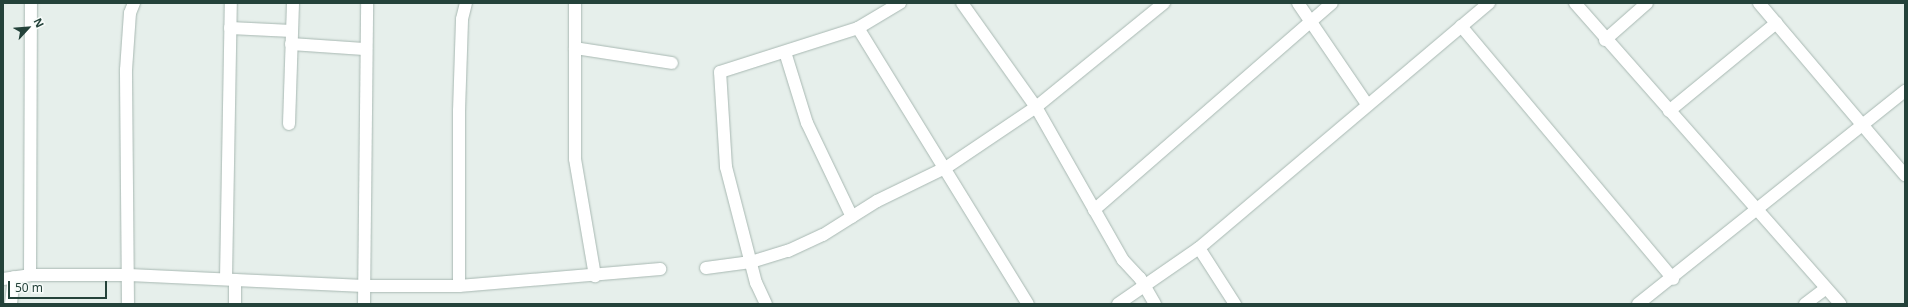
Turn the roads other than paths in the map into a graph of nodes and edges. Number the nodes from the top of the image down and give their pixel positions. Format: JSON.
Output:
{"nodes":[{"id":1,"x":31,"y":3,"type":"edge"},
{"id":2,"x":134,"y":3,"type":"edge"},
{"id":3,"x":231,"y":3,"type":"edge"},
{"id":4,"x":293,"y":3,"type":"edge"},
{"id":5,"x":367,"y":3,"type":"edge"},
{"id":6,"x":466,"y":3,"type":"edge"},
{"id":7,"x":900,"y":3,"type":"edge"},
{"id":8,"x":962,"y":3,"type":"edge"},
{"id":9,"x":1164,"y":3,"type":"edge"},
{"id":10,"x":1298,"y":3,"type":"edge"},
{"id":11,"x":1332,"y":3,"type":"edge"},
{"id":12,"x":1488,"y":3,"type":"edge"},
{"id":13,"x":1575,"y":3,"type":"edge"},
{"id":14,"x":1647,"y":3,"type":"edge"},
{"id":15,"x":1759,"y":3,"type":"edge"},
{"id":16,"x":575,"y":4,"type":"edge"},
{"id":17,"x":1312,"y":19,"type":"junction"},
{"id":18,"x":1776,"y":23,"type":"junction"},
{"id":19,"x":1461,"y":26,"type":"junction"},
{"id":20,"x":230,"y":28,"type":"junction"},
{"id":21,"x":858,"y":28,"type":"junction"},
{"id":22,"x":292,"y":31,"type":"junction"},
{"id":23,"x":1605,"y":40,"type":"junction"},
{"id":24,"x":291,"y":44,"type":"junction"},
{"id":25,"x":575,"y":48,"type":"junction"},
{"id":26,"x":364,"y":49,"type":"junction"},
{"id":27,"x":785,"y":52,"type":"junction"},
{"id":28,"x":672,"y":63,"type":"dead end"},
{"id":29,"x":1905,"y":91,"type":"edge"},
{"id":30,"x":1367,"y":104,"type":"junction"},
{"id":31,"x":1036,"y":107,"type":"junction"},
{"id":32,"x":1669,"y":111,"type":"junction"},
{"id":33,"x":289,"y":124,"type":"dead end"},
{"id":34,"x":1863,"y":125,"type":"junction"},
{"id":35,"x":947,"y":167,"type":"junction"},
{"id":36,"x":1905,"y":174,"type":"edge"},
{"id":37,"x":1094,"y":210,"type":"junction"},
{"id":38,"x":1759,"y":210,"type":"junction"},
{"id":39,"x":852,"y":217,"type":"junction"},
{"id":40,"x":1199,"y":248,"type":"junction"},
{"id":41,"x":751,"y":262,"type":"junction"},
{"id":42,"x":706,"y":268,"type":"dead end"},
{"id":43,"x":660,"y":269,"type":"dead end"},
{"id":44,"x":30,"y":275,"type":"junction"},
{"id":45,"x":129,"y":275,"type":"junction"},
{"id":46,"x":596,"y":276,"type":"junction"},
{"id":47,"x":8,"y":278,"type":"edge"},
{"id":48,"x":1673,"y":279,"type":"junction"},
{"id":49,"x":230,"y":280,"type":"junction"},
{"id":50,"x":364,"y":286,"type":"junction"},
{"id":51,"x":459,"y":286,"type":"junction"},
{"id":52,"x":1145,"y":288,"type":"junction"},
{"id":53,"x":1826,"y":288,"type":"junction"},
{"id":54,"x":11,"y":304,"type":"edge"},
{"id":55,"x":128,"y":304,"type":"edge"},
{"id":56,"x":235,"y":304,"type":"edge"},
{"id":57,"x":364,"y":304,"type":"edge"},
{"id":58,"x":766,"y":304,"type":"edge"},
{"id":59,"x":1028,"y":304,"type":"edge"},
{"id":60,"x":1118,"y":304,"type":"edge"},
{"id":61,"x":1155,"y":304,"type":"edge"},
{"id":62,"x":1235,"y":304,"type":"edge"},
{"id":63,"x":1638,"y":304,"type":"edge"},
{"id":64,"x":1806,"y":304,"type":"edge"},
{"id":65,"x":1840,"y":304,"type":"edge"}],
"edges":[{"from":1,"to":44,"type":"street"},
{"from":2,"to":45,"type":"street"},
{"from":3,"to":20,"type":"street"},
{"from":4,"to":22,"type":"street"},
{"from":5,"to":26,"type":"street"},
{"from":6,"to":51,"type":"street"},
{"from":7,"to":21,"type":"street"},
{"from":8,"to":31,"type":"street"},
{"from":9,"to":31,"type":"street"},
{"from":10,"to":17,"type":"street"},
{"from":11,"to":17,"type":"street"},
{"from":12,"to":19,"type":"street"},
{"from":13,"to":23,"type":"street"},
{"from":14,"to":23,"type":"street"},
{"from":15,"to":18,"type":"street"},
{"from":16,"to":25,"type":"street"},
{"from":17,"to":30,"type":"street"},
{"from":17,"to":37,"type":"street"},
{"from":18,"to":32,"type":"street"},
{"from":18,"to":34,"type":"street"},
{"from":19,"to":30,"type":"street"},
{"from":19,"to":48,"type":"street"},
{"from":20,"to":22,"type":"street"},
{"from":20,"to":49,"type":"street"},
{"from":21,"to":27,"type":"street"},
{"from":21,"to":35,"type":"street"},
{"from":22,"to":24,"type":"street"},
{"from":23,"to":32,"type":"street"},
{"from":24,"to":26,"type":"street"},
{"from":24,"to":33,"type":"street"},
{"from":25,"to":28,"type":"street"},
{"from":25,"to":46,"type":"street"},
{"from":26,"to":50,"type":"street"},
{"from":27,"to":39,"type":"street"},
{"from":27,"to":41,"type":"street"},
{"from":29,"to":34,"type":"street"},
{"from":30,"to":40,"type":"street"},
{"from":31,"to":35,"type":"street"},
{"from":31,"to":37,"type":"street"},
{"from":32,"to":38,"type":"street"},
{"from":34,"to":36,"type":"street"},
{"from":34,"to":38,"type":"street"},
{"from":35,"to":39,"type":"street"},
{"from":35,"to":59,"type":"street"},
{"from":37,"to":52,"type":"street"},
{"from":38,"to":48,"type":"street"},
{"from":38,"to":53,"type":"street"},
{"from":39,"to":41,"type":"street"},
{"from":40,"to":52,"type":"street"},
{"from":40,"to":62,"type":"street"},
{"from":41,"to":42,"type":"street"},
{"from":41,"to":58,"type":"street"},
{"from":43,"to":46,"type":"street"},
{"from":44,"to":45,"type":"street"},
{"from":44,"to":47,"type":"street"},
{"from":45,"to":49,"type":"street"},
{"from":45,"to":55,"type":"street"},
{"from":46,"to":51,"type":"street"},
{"from":47,"to":54,"type":"street"},
{"from":48,"to":63,"type":"street"},
{"from":49,"to":50,"type":"street"},
{"from":49,"to":56,"type":"street"},
{"from":50,"to":51,"type":"street"},
{"from":50,"to":57,"type":"street"},
{"from":52,"to":60,"type":"street"},
{"from":52,"to":61,"type":"street"},
{"from":53,"to":64,"type":"street"},
{"from":53,"to":65,"type":"street"}]}
